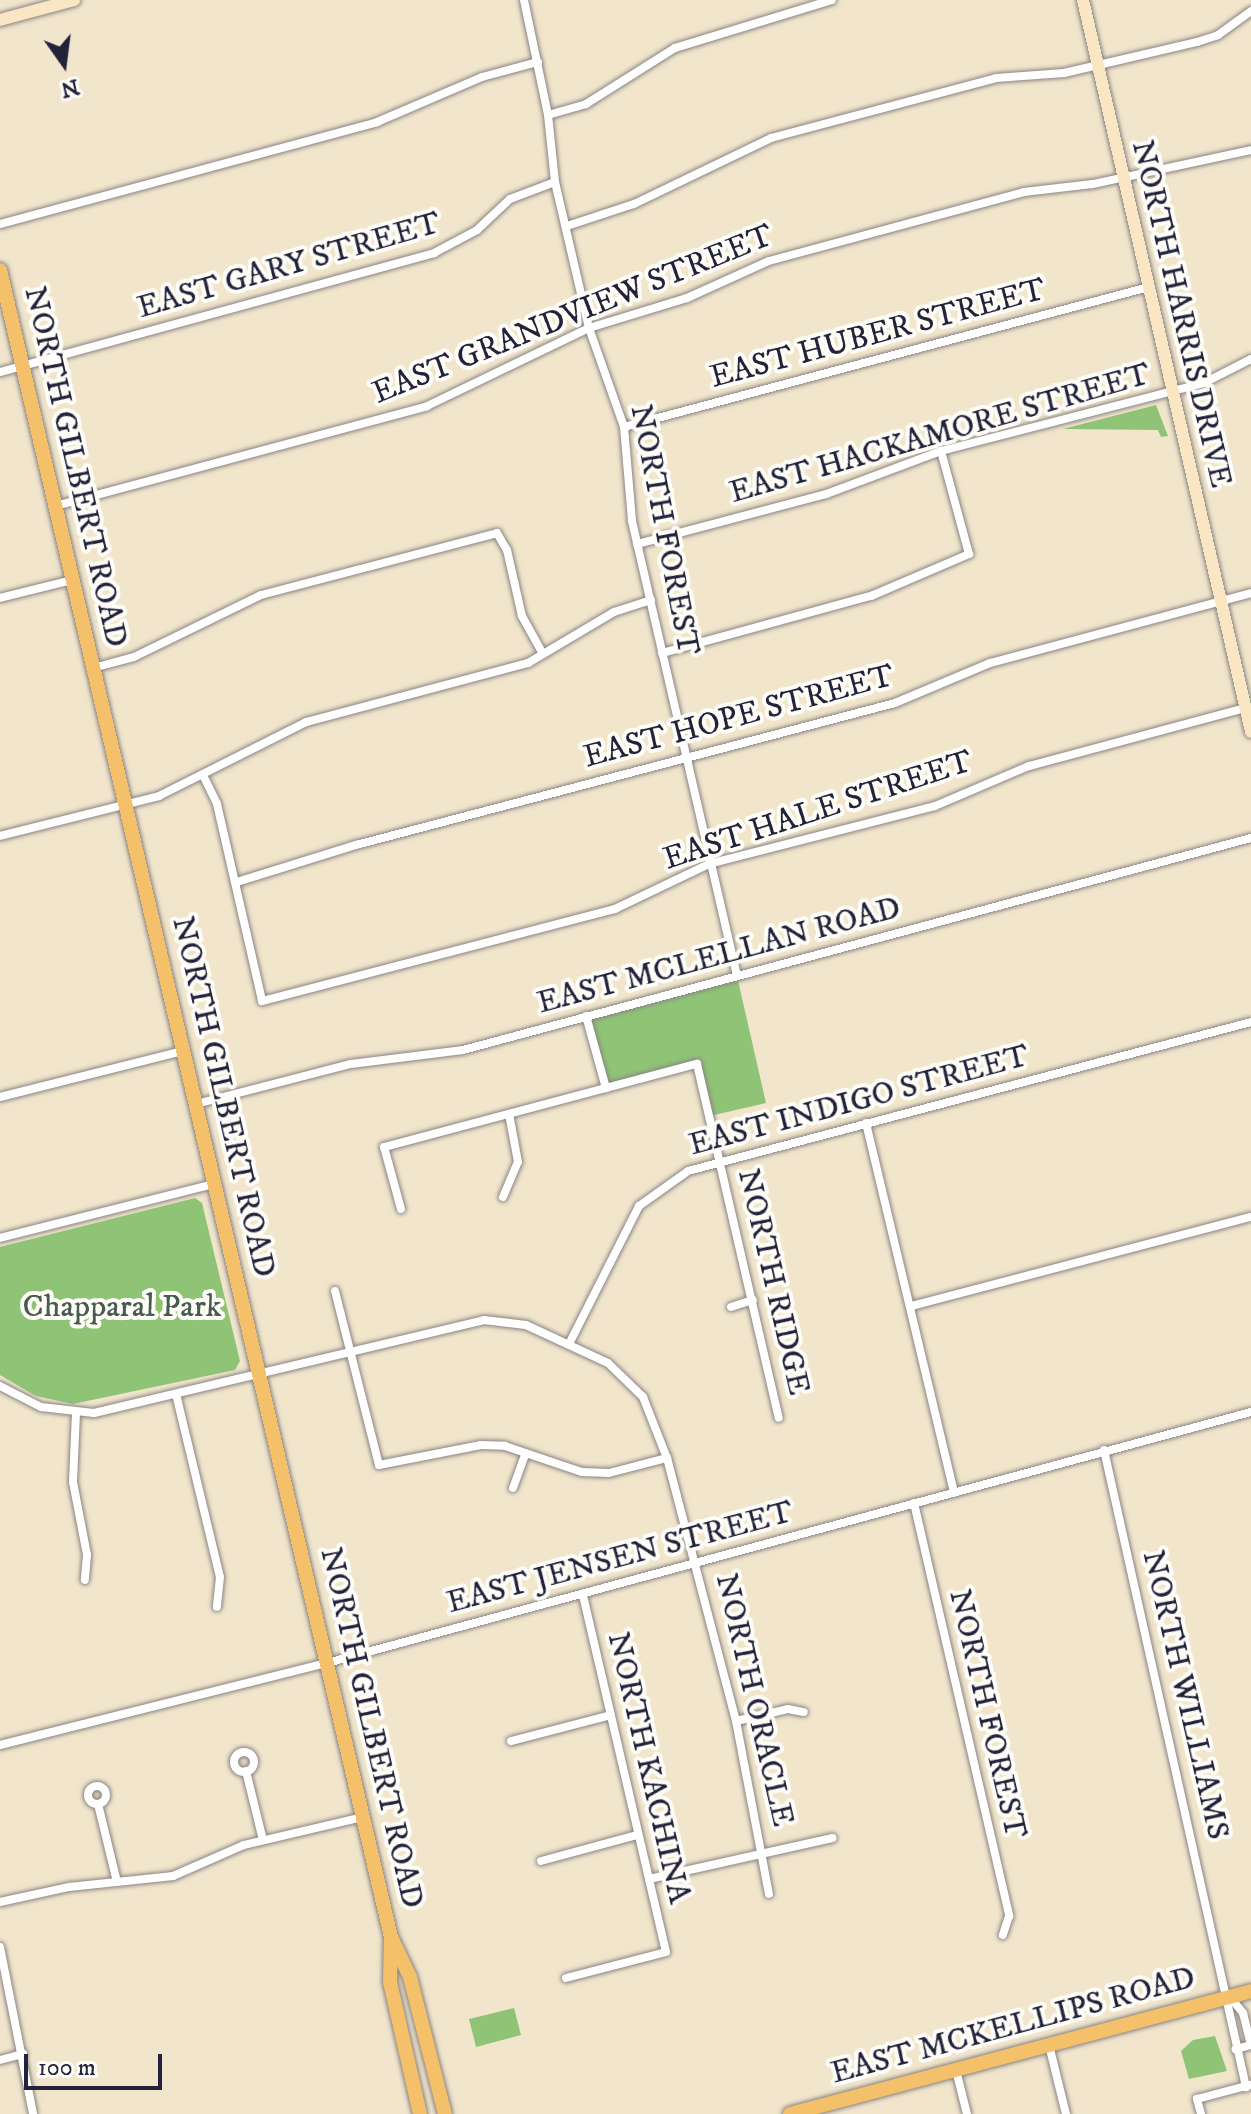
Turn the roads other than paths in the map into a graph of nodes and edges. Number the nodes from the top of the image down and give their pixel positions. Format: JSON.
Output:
{"nodes":[{"id":1,"x":74,"y":0,"type":"edge"},
{"id":2,"x":524,"y":0,"type":"edge"},
{"id":3,"x":832,"y":0,"type":"edge"},
{"id":4,"x":1083,"y":0,"type":"edge"},
{"id":5,"x":1251,"y":11,"type":"edge"},
{"id":6,"x":0,"y":20,"type":"edge"},
{"id":7,"x":538,"y":62,"type":"junction"},
{"id":8,"x":1099,"y":65,"type":"junction"},
{"id":9,"x":548,"y":115,"type":"junction"},
{"id":10,"x":1251,"y":150,"type":"edge"},
{"id":11,"x":1122,"y":177,"type":"junction"},
{"id":12,"x":555,"y":182,"type":"junction"},
{"id":13,"x":0,"y":224,"type":"edge"},
{"id":14,"x":567,"y":226,"type":"junction"},
{"id":15,"x":0,"y":270,"type":"edge"},
{"id":16,"x":1145,"y":288,"type":"junction"},
{"id":17,"x":589,"y":328,"type":"junction"},
{"id":18,"x":1251,"y":359,"type":"edge"},
{"id":19,"x":22,"y":367,"type":"junction"},
{"id":20,"x":0,"y":372,"type":"edge"},
{"id":21,"x":1172,"y":391,"type":"junction"},
{"id":22,"x":624,"y":427,"type":"junction"},
{"id":23,"x":941,"y":451,"type":"junction"},
{"id":24,"x":55,"y":506,"type":"junction"},
{"id":25,"x":637,"y":544,"type":"junction"},
{"id":26,"x":72,"y":580,"type":"junction"},
{"id":27,"x":1251,"y":593,"type":"edge"},
{"id":28,"x":0,"y":598,"type":"edge"},
{"id":29,"x":651,"y":600,"type":"junction"},
{"id":30,"x":1219,"y":602,"type":"junction"},
{"id":31,"x":662,"y":653,"type":"junction"},
{"id":32,"x":543,"y":654,"type":"junction"},
{"id":33,"x":93,"y":668,"type":"junction"},
{"id":34,"x":1248,"y":707,"type":"edge"},
{"id":35,"x":1251,"y":732,"type":"edge"},
{"id":36,"x":686,"y":759,"type":"junction"},
{"id":37,"x":203,"y":775,"type":"junction"},
{"id":38,"x":125,"y":804,"type":"junction"},
{"id":39,"x":0,"y":836,"type":"edge"},
{"id":40,"x":1251,"y":838,"type":"edge"},
{"id":41,"x":709,"y":864,"type":"junction"},
{"id":42,"x":237,"y":882,"type":"junction"},
{"id":43,"x":737,"y":976,"type":"junction"},
{"id":44,"x":586,"y":1016,"type":"junction"},
{"id":45,"x":1251,"y":1022,"type":"edge"},
{"id":46,"x":183,"y":1051,"type":"junction"},
{"id":47,"x":606,"y":1088,"type":"junction"},
{"id":48,"x":0,"y":1097,"type":"edge"},
{"id":49,"x":196,"y":1104,"type":"junction"},
{"id":50,"x":509,"y":1114,"type":"junction"},
{"id":51,"x":866,"y":1123,"type":"junction"},
{"id":52,"x":721,"y":1160,"type":"junction"},
{"id":53,"x":214,"y":1184,"type":"junction"},
{"id":54,"x":503,"y":1197,"type":"dead end"},
{"id":55,"x":401,"y":1209,"type":"dead end"},
{"id":56,"x":1251,"y":1217,"type":"edge"},
{"id":57,"x":0,"y":1238,"type":"edge"},
{"id":58,"x":335,"y":1291,"type":"dead end"},
{"id":59,"x":753,"y":1300,"type":"junction"},
{"id":60,"x":911,"y":1306,"type":"junction"},
{"id":61,"x":731,"y":1307,"type":"dead end"},
{"id":62,"x":569,"y":1344,"type":"junction"},
{"id":63,"x":350,"y":1353,"type":"junction"},
{"id":64,"x":259,"y":1374,"type":"junction"},
{"id":65,"x":0,"y":1386,"type":"edge"},
{"id":66,"x":176,"y":1394,"type":"junction"},
{"id":67,"x":1251,"y":1412,"type":"edge"},
{"id":68,"x":76,"y":1413,"type":"junction"},
{"id":69,"x":779,"y":1418,"type":"dead end"},
{"id":70,"x":1104,"y":1450,"type":"junction"},
{"id":71,"x":526,"y":1453,"type":"junction"},
{"id":72,"x":667,"y":1458,"type":"junction"},
{"id":73,"x":513,"y":1488,"type":"dead end"},
{"id":74,"x":954,"y":1493,"type":"junction"},
{"id":75,"x":914,"y":1503,"type":"junction"},
{"id":76,"x":696,"y":1560,"type":"junction"},
{"id":77,"x":85,"y":1580,"type":"dead end"},
{"id":78,"x":583,"y":1594,"type":"junction"},
{"id":79,"x":217,"y":1607,"type":"dead end"},
{"id":80,"x":327,"y":1663,"type":"junction"},
{"id":81,"x":804,"y":1712,"type":"dead end"},
{"id":82,"x":611,"y":1715,"type":"junction"},
{"id":83,"x":736,"y":1721,"type":"junction"},
{"id":84,"x":511,"y":1741,"type":"dead end"},
{"id":85,"x":0,"y":1745,"type":"edge"},
{"id":86,"x":246,"y":1771,"type":"dead end"},
{"id":87,"x":98,"y":1804,"type":"dead end"},
{"id":88,"x":363,"y":1817,"type":"junction"},
{"id":89,"x":637,"y":1835,"type":"junction"},
{"id":90,"x":832,"y":1838,"type":"dead end"},
{"id":91,"x":263,"y":1840,"type":"junction"},
{"id":92,"x":765,"y":1851,"type":"junction"},
{"id":93,"x":541,"y":1861,"type":"dead end"},
{"id":94,"x":649,"y":1879,"type":"junction"},
{"id":95,"x":117,"y":1882,"type":"junction"},
{"id":96,"x":769,"y":1894,"type":"dead end"},
{"id":97,"x":0,"y":1902,"type":"edge"},
{"id":98,"x":1003,"y":1935,"type":"dead end"},
{"id":99,"x":391,"y":1937,"type":"junction"},
{"id":100,"x":0,"y":1947,"type":"edge"},
{"id":101,"x":566,"y":1978,"type":"dead end"},
{"id":102,"x":1251,"y":1991,"type":"edge"},
{"id":103,"x":1230,"y":1997,"type":"junction"},
{"id":104,"x":1049,"y":2045,"type":"junction"},
{"id":105,"x":1251,"y":2045,"type":"edge"},
{"id":106,"x":1236,"y":2049,"type":"junction"},
{"id":107,"x":23,"y":2054,"type":"junction"},
{"id":108,"x":0,"y":2060,"type":"edge"},
{"id":109,"x":956,"y":2070,"type":"junction"},
{"id":110,"x":1248,"y":2086,"type":"edge"},
{"id":111,"x":33,"y":2114,"type":"edge"},
{"id":112,"x":420,"y":2114,"type":"edge"},
{"id":113,"x":445,"y":2114,"type":"edge"},
{"id":114,"x":790,"y":2114,"type":"edge"},
{"id":115,"x":967,"y":2114,"type":"edge"},
{"id":116,"x":1066,"y":2114,"type":"edge"},
{"id":117,"x":1201,"y":2114,"type":"edge"}],
"edges":[{"from":1,"to":6,"type":"street"},
{"from":2,"to":7,"type":"street","name":"NORTH FOREST"},
{"from":3,"to":9,"type":"street"},
{"from":4,"to":8,"type":"street","name":"NORTH HARRIS DRIVE"},
{"from":5,"to":8,"type":"street"},
{"from":7,"to":9,"type":"street","name":"NORTH FOREST"},
{"from":7,"to":13,"type":"street"},
{"from":8,"to":11,"type":"street","name":"NORTH HARRIS DRIVE"},
{"from":8,"to":14,"type":"street"},
{"from":9,"to":12,"type":"street","name":"NORTH FOREST"},
{"from":10,"to":11,"type":"street","name":"EAST GRANDVIEW STREET"},
{"from":11,"to":16,"type":"street","name":"NORTH HARRIS DRIVE"},
{"from":11,"to":17,"type":"street","name":"EAST GRANDVIEW STREET"},
{"from":12,"to":14,"type":"street","name":"NORTH FOREST"},
{"from":12,"to":19,"type":"street","name":"EAST GARY STREET"},
{"from":14,"to":17,"type":"street","name":"NORTH FOREST"},
{"from":15,"to":19,"type":"main road","name":"NORTH GILBERT ROAD"},
{"from":16,"to":21,"type":"street","name":"NORTH HARRIS DRIVE"},
{"from":16,"to":22,"type":"street","name":"EAST HUBER STREET"},
{"from":17,"to":22,"type":"street","name":"NORTH FOREST"},
{"from":17,"to":24,"type":"street","name":"EAST GRANDVIEW STREET"},
{"from":18,"to":21,"type":"street","name":"EAST HACKAMORE STREET"},
{"from":19,"to":20,"type":"street","name":"EAST GARY STREET"},
{"from":19,"to":24,"type":"main road","name":"NORTH GILBERT ROAD"},
{"from":21,"to":23,"type":"street","name":"EAST HACKAMORE STREET"},
{"from":21,"to":30,"type":"street","name":"NORTH HARRIS DRIVE"},
{"from":22,"to":25,"type":"street","name":"NORTH FOREST"},
{"from":23,"to":25,"type":"street","name":"EAST HACKAMORE STREET"},
{"from":23,"to":31,"type":"street"},
{"from":24,"to":26,"type":"main road","name":"NORTH GILBERT ROAD"},
{"from":25,"to":29,"type":"street","name":"NORTH FOREST"},
{"from":26,"to":28,"type":"street"},
{"from":26,"to":33,"type":"main road","name":"NORTH GILBERT ROAD"},
{"from":27,"to":30,"type":"street","name":"EAST HOPE STREET"},
{"from":29,"to":31,"type":"street","name":"NORTH FOREST"},
{"from":29,"to":32,"type":"street"},
{"from":30,"to":34,"type":"street","name":"NORTH HARRIS DRIVE"},
{"from":30,"to":36,"type":"street","name":"EAST HOPE STREET"},
{"from":31,"to":36,"type":"street","name":"NORTH FOREST"},
{"from":32,"to":33,"type":"street"},
{"from":32,"to":37,"type":"street"},
{"from":33,"to":38,"type":"main road","name":"NORTH GILBERT ROAD"},
{"from":34,"to":35,"type":"street","name":"NORTH HARRIS DRIVE"},
{"from":34,"to":41,"type":"street","name":"EAST HALE STREET"},
{"from":36,"to":41,"type":"street","name":"NORTH FOREST"},
{"from":36,"to":42,"type":"street","name":"EAST HOPE STREET"},
{"from":37,"to":38,"type":"street"},
{"from":37,"to":42,"type":"street"},
{"from":38,"to":39,"type":"street"},
{"from":38,"to":46,"type":"main road","name":"NORTH GILBERT ROAD"},
{"from":40,"to":43,"type":"street","name":"EAST MCLELLAN ROAD"},
{"from":41,"to":42,"type":"street","name":"EAST HALE STREET"},
{"from":41,"to":43,"type":"street","name":"NORTH FOREST"},
{"from":43,"to":44,"type":"street","name":"EAST MCLELLAN ROAD"},
{"from":44,"to":47,"type":"street"},
{"from":44,"to":49,"type":"street","name":"EAST MCLELLAN ROAD"},
{"from":45,"to":51,"type":"street","name":"EAST INDIGO STREET"},
{"from":46,"to":48,"type":"street"},
{"from":46,"to":49,"type":"main road","name":"NORTH GILBERT ROAD"},
{"from":47,"to":50,"type":"street"},
{"from":47,"to":52,"type":"street","name":"NORTH RIDGE"},
{"from":49,"to":53,"type":"main road","name":"NORTH GILBERT ROAD"},
{"from":50,"to":54,"type":"street"},
{"from":50,"to":55,"type":"street"},
{"from":51,"to":52,"type":"street","name":"EAST INDIGO STREET"},
{"from":51,"to":60,"type":"street"},
{"from":52,"to":59,"type":"street","name":"NORTH RIDGE"},
{"from":52,"to":62,"type":"street","name":"EAST INDIGO STREET"},
{"from":53,"to":57,"type":"street"},
{"from":53,"to":64,"type":"main road","name":"NORTH GILBERT ROAD"},
{"from":56,"to":60,"type":"street"},
{"from":58,"to":63,"type":"street"},
{"from":59,"to":61,"type":"street"},
{"from":59,"to":69,"type":"street","name":"NORTH RIDGE"},
{"from":60,"to":74,"type":"street"},
{"from":62,"to":63,"type":"street"},
{"from":62,"to":72,"type":"street"},
{"from":63,"to":64,"type":"street"},
{"from":63,"to":71,"type":"street"},
{"from":64,"to":66,"type":"street"},
{"from":64,"to":80,"type":"main road","name":"NORTH GILBERT ROAD"},
{"from":65,"to":68,"type":"street"},
{"from":66,"to":68,"type":"street"},
{"from":66,"to":79,"type":"street"},
{"from":67,"to":70,"type":"street","name":"EAST JENSEN STREET"},
{"from":68,"to":77,"type":"street"},
{"from":70,"to":74,"type":"street","name":"EAST JENSEN STREET"},
{"from":70,"to":103,"type":"street","name":"NORTH WILLIAMS"},
{"from":71,"to":72,"type":"street"},
{"from":71,"to":73,"type":"street"},
{"from":72,"to":76,"type":"street"},
{"from":74,"to":75,"type":"street","name":"EAST JENSEN STREET"},
{"from":75,"to":76,"type":"street","name":"EAST JENSEN STREET"},
{"from":75,"to":98,"type":"street","name":"NORTH FOREST"},
{"from":76,"to":78,"type":"street","name":"EAST JENSEN STREET"},
{"from":76,"to":83,"type":"street","name":"NORTH ORACLE"},
{"from":78,"to":80,"type":"street","name":"EAST JENSEN STREET"},
{"from":78,"to":82,"type":"street","name":"NORTH KACHINA"},
{"from":80,"to":85,"type":"street","name":"EAST JENSEN STREET"},
{"from":80,"to":88,"type":"main road","name":"NORTH GILBERT ROAD"},
{"from":81,"to":83,"type":"street"},
{"from":82,"to":84,"type":"street"},
{"from":82,"to":89,"type":"street","name":"NORTH KACHINA"},
{"from":83,"to":92,"type":"street","name":"NORTH ORACLE"},
{"from":86,"to":91,"type":"street"},
{"from":87,"to":95,"type":"street"},
{"from":88,"to":91,"type":"street"},
{"from":88,"to":99,"type":"main road","name":"NORTH GILBERT ROAD"},
{"from":89,"to":93,"type":"street"},
{"from":89,"to":94,"type":"street","name":"NORTH KACHINA"},
{"from":90,"to":92,"type":"street"},
{"from":91,"to":95,"type":"street"},
{"from":92,"to":94,"type":"street"},
{"from":92,"to":96,"type":"street","name":"NORTH ORACLE"},
{"from":94,"to":101,"type":"street","name":"NORTH KACHINA"},
{"from":95,"to":97,"type":"street"},
{"from":99,"to":112,"type":"main road","name":"NORTH GILBERT ROAD"},
{"from":99,"to":113,"type":"main road","name":"NORTH GILBERT ROAD"},
{"from":100,"to":107,"type":"street"},
{"from":102,"to":103,"type":"main road","name":"EAST MCKELLIPS ROAD"},
{"from":103,"to":104,"type":"main road","name":"EAST MCKELLIPS ROAD"},
{"from":103,"to":105,"type":"street","name":"NORTH WILLIAMS"},
{"from":103,"to":106,"type":"street","name":"NORTH WILLIAMS"},
{"from":104,"to":109,"type":"main road","name":"EAST MCKELLIPS ROAD"},
{"from":104,"to":116,"type":"street"},
{"from":105,"to":106,"type":"street"},
{"from":106,"to":110,"type":"street","name":"NORTH WILLIAMS"},
{"from":107,"to":108,"type":"street"},
{"from":107,"to":111,"type":"street"},
{"from":109,"to":114,"type":"main road","name":"EAST MCKELLIPS ROAD"},
{"from":109,"to":115,"type":"street"},
{"from":110,"to":117,"type":"street"}]}
